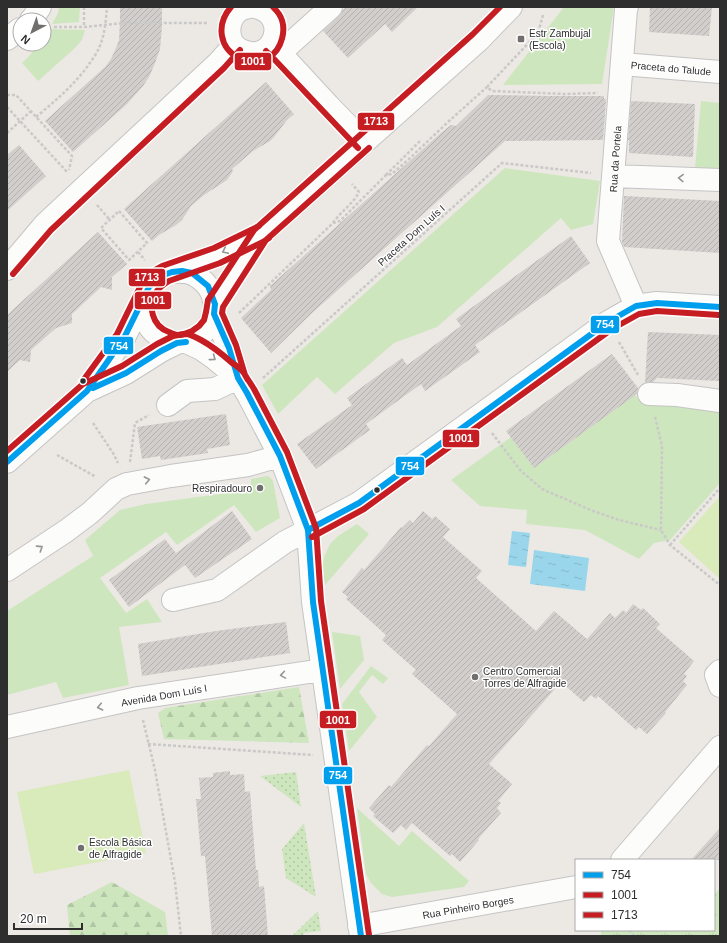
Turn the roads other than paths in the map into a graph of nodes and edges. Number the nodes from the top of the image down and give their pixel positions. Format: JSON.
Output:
{"nodes":[{"id":1,"x":331,"y":7,"type":"edge"},
{"id":2,"x":511,"y":7,"type":"edge"},
{"id":3,"x":628,"y":7,"type":"edge"},
{"id":4,"x":246,"y":11,"type":"edge"},
{"id":5,"x":234,"y":45,"type":"junction"},
{"id":6,"x":276,"y":49,"type":"junction"},
{"id":7,"x":622,"y":64,"type":"junction"},
{"id":8,"x":720,"y":72,"type":"edge"},
{"id":9,"x":364,"y":142,"type":"junction"},
{"id":10,"x":613,"y":176,"type":"junction"},
{"id":11,"x":720,"y":180,"type":"edge"},
{"id":12,"x":45,"y":224,"type":"junction"},
{"id":13,"x":260,"y":235,"type":"junction"},
{"id":14,"x":7,"y":248,"type":"edge"},
{"id":15,"x":7,"y":269,"type":"edge"},
{"id":16,"x":172,"y":272,"type":"junction"},
{"id":17,"x":146,"y":293,"type":"junction"},
{"id":18,"x":636,"y":306,"type":"junction"},
{"id":19,"x":720,"y":307,"type":"edge"},
{"id":20,"x":214,"y":309,"type":"junction"},
{"id":21,"x":182,"y":342,"type":"junction"},
{"id":22,"x":242,"y":386,"type":"junction"},
{"id":23,"x":86,"y":391,"type":"junction"},
{"id":24,"x":649,"y":394,"type":"road end"},
{"id":25,"x":720,"y":401,"type":"edge"},
{"id":26,"x":168,"y":405,"type":"road end"},
{"id":27,"x":280,"y":456,"type":"junction"},
{"id":28,"x":7,"y":462,"type":"edge"},
{"id":29,"x":308,"y":530,"type":"junction"},
{"id":30,"x":7,"y":570,"type":"edge"},
{"id":31,"x":173,"y":600,"type":"dead end"},
{"id":32,"x":322,"y":670,"type":"junction"},
{"id":33,"x":720,"y":671,"type":"edge"},
{"id":34,"x":720,"y":686,"type":"edge"},
{"id":35,"x":7,"y":727,"type":"edge"},
{"id":36,"x":720,"y":746,"type":"edge"},
{"id":37,"x":623,"y":859,"type":"edge"},
{"id":38,"x":575,"y":888,"type":"edge"},
{"id":39,"x":360,"y":931,"type":"edge"}],
"edges":[{"from":1,"to":6,"type":"street"},
{"from":2,"to":9,"type":"street"},
{"from":3,"to":7,"type":"street","name":"Rua da Portela"},
{"from":4,"to":5,"type":"street"},
{"from":4,"to":6,"type":"street"},
{"from":5,"to":6,"type":"street"},
{"from":5,"to":12,"type":"street"},
{"from":6,"to":9,"type":"street"},
{"from":7,"to":8,"type":"street","name":"Praceta do Talude"},
{"from":7,"to":10,"type":"street","name":"Rua da Portela"},
{"from":9,"to":13,"type":"street"},
{"from":11,"to":10,"type":"street","one_way":true},
{"from":10,"to":18,"type":"street","name":"Rua da Portela"},
{"from":12,"to":14,"type":"street"},
{"from":12,"to":15,"type":"street"},
{"from":13,"to":16,"type":"street","one_way":true},
{"from":13,"to":20,"type":"street"},
{"from":16,"to":17,"type":"street"},
{"from":16,"to":20,"type":"street"},
{"from":17,"to":21,"type":"street"},
{"from":17,"to":23,"type":"street"},
{"from":18,"to":19,"type":"street"},
{"from":18,"to":29,"type":"street"},
{"from":20,"to":21,"type":"street"},
{"from":20,"to":22,"type":"street"},
{"from":21,"to":22,"type":"street","one_way":true},
{"from":21,"to":23,"type":"street"},
{"from":22,"to":26,"type":"street"},
{"from":22,"to":27,"type":"street"},
{"from":23,"to":28,"type":"street"},
{"from":24,"to":25,"type":"street"},
{"from":27,"to":29,"type":"street"},
{"from":30,"to":27,"type":"street","one_way":true},
{"from":29,"to":31,"type":"street"},
{"from":29,"to":32,"type":"street"},
{"from":32,"to":35,"type":"street","name":"Avenida Dom Luís I","one_way":true},
{"from":32,"to":39,"type":"street"},
{"from":33,"to":34,"type":"street"},
{"from":36,"to":37,"type":"street"},
{"from":38,"to":39,"type":"street","name":"Rua Pinheiro Borges"}]}
